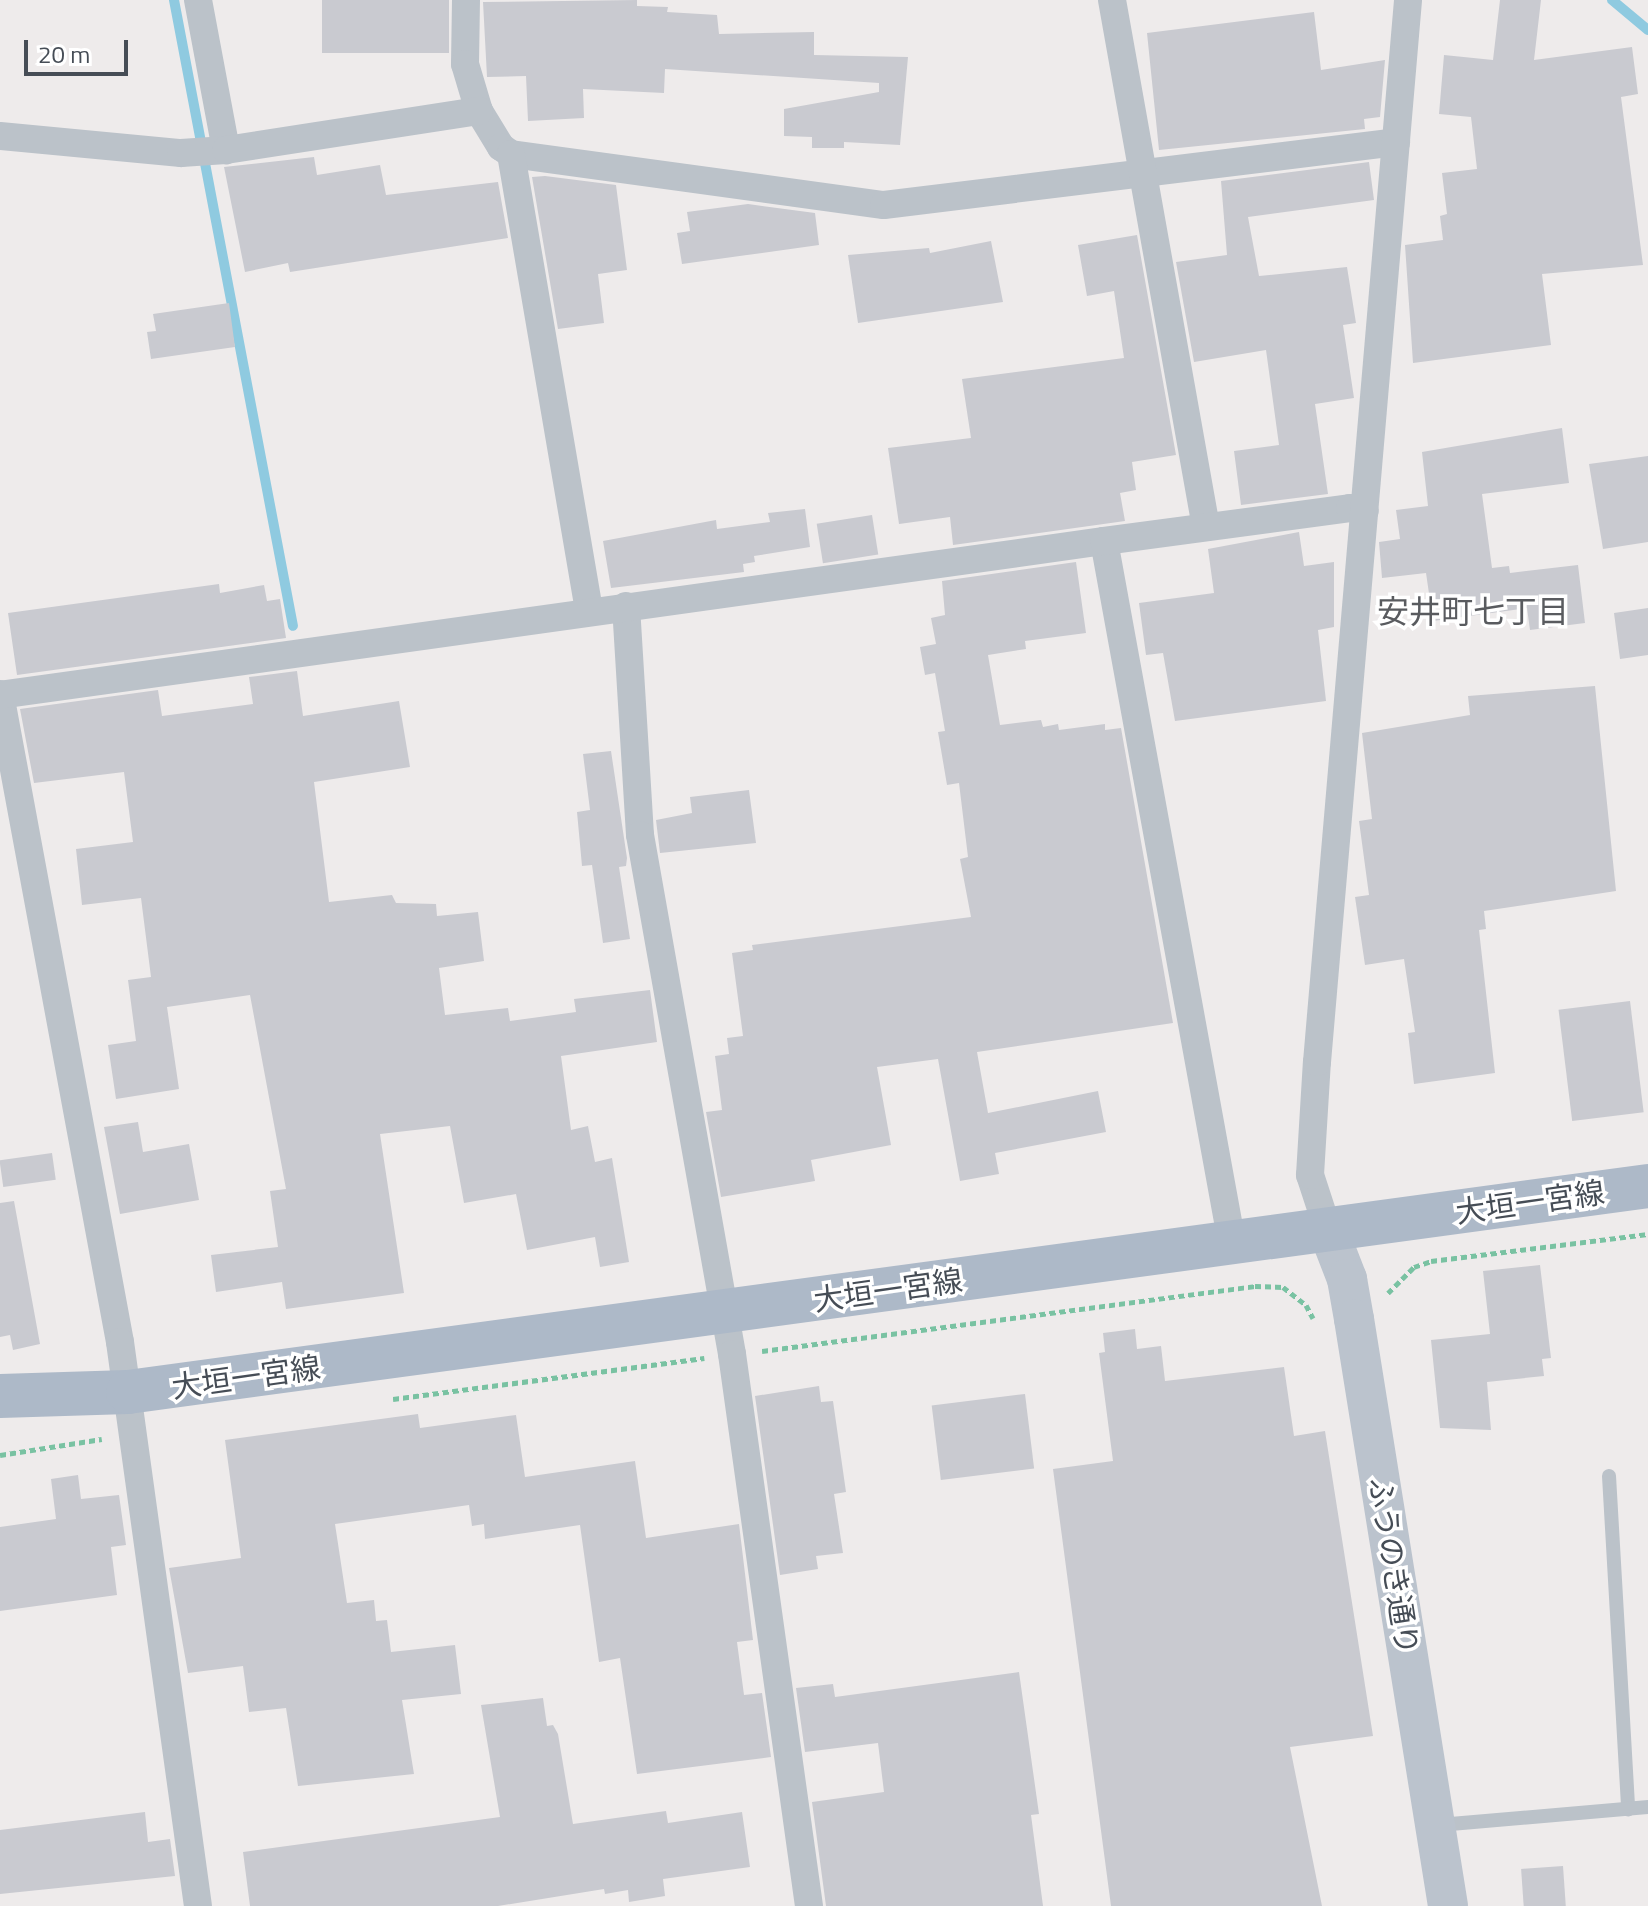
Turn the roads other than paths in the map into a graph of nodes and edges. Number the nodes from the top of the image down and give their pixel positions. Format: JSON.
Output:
{"nodes":[{"id":1,"x":198,"y":0,"type":"edge"},
{"id":2,"x":466,"y":0,"type":"edge"},
{"id":3,"x":1112,"y":0,"type":"edge"},
{"id":4,"x":1408,"y":0,"type":"edge"},
{"id":5,"x":479,"y":111,"type":"junction"},
{"id":6,"x":0,"y":136,"type":"edge"},
{"id":7,"x":1396,"y":142,"type":"junction"},
{"id":8,"x":226,"y":150,"type":"junction"},
{"id":9,"x":511,"y":154,"type":"junction"},
{"id":10,"x":1144,"y":174,"type":"junction"},
{"id":11,"x":1365,"y":511,"type":"junction"},
{"id":12,"x":1206,"y":527,"type":"junction"},
{"id":13,"x":1104,"y":541,"type":"junction"},
{"id":14,"x":626,"y":606,"type":"junction"},
{"id":15,"x":589,"y":611,"type":"junction"},
{"id":16,"x":1,"y":707,"type":"edge"},
{"id":17,"x":1648,"y":1186,"type":"edge"},
{"id":18,"x":1328,"y":1230,"type":"junction"},
{"id":19,"x":1232,"y":1243,"type":"junction"},
{"id":20,"x":725,"y":1312,"type":"junction"},
{"id":21,"x":0,"y":1396,"type":"edge"},
{"id":22,"x":130,"y":1413,"type":"junction"},
{"id":23,"x":0,"y":1427,"type":"edge"},
{"id":24,"x":1609,"y":1476,"type":"dead end"},
{"id":25,"x":1648,"y":1807,"type":"edge"},
{"id":26,"x":1628,"y":1809,"type":"junction"},
{"id":27,"x":1434,"y":1826,"type":"junction"},
{"id":28,"x":198,"y":1906,"type":"edge"},
{"id":29,"x":809,"y":1906,"type":"edge"},
{"id":30,"x":1448,"y":1906,"type":"edge"}],
"edges":[{"from":1,"to":8,"type":"street"},
{"from":2,"to":5,"type":"street"},
{"from":3,"to":10,"type":"street"},
{"from":4,"to":7,"type":"street"},
{"from":5,"to":8,"type":"street"},
{"from":5,"to":9,"type":"street"},
{"from":6,"to":8,"type":"street"},
{"from":7,"to":10,"type":"street"},
{"from":7,"to":11,"type":"street"},
{"from":9,"to":10,"type":"street"},
{"from":9,"to":15,"type":"street"},
{"from":10,"to":12,"type":"street"},
{"from":11,"to":12,"type":"street"},
{"from":11,"to":18,"type":"street"},
{"from":12,"to":13,"type":"street"},
{"from":13,"to":14,"type":"street"},
{"from":13,"to":19,"type":"street"},
{"from":14,"to":15,"type":"street"},
{"from":14,"to":20,"type":"street"},
{"from":15,"to":16,"type":"street"},
{"from":16,"to":22,"type":"street"},
{"from":17,"to":18,"type":"main road","name":"大垣一宮線"},
{"from":18,"to":19,"type":"main road","name":"大垣一宮線"},
{"from":18,"to":27,"type":"street","name":"ふうのき通り"},
{"from":19,"to":20,"type":"main road","name":"大垣一宮線"},
{"from":20,"to":22,"type":"main road","name":"大垣一宮線"},
{"from":20,"to":29,"type":"street"},
{"from":21,"to":22,"type":"main road","name":"大垣一宮線"},
{"from":22,"to":23,"type":"main road","name":"大垣一宮線"},
{"from":22,"to":28,"type":"street"},
{"from":24,"to":26,"type":"lane"},
{"from":25,"to":26,"type":"lane"},
{"from":26,"to":27,"type":"lane"},
{"from":27,"to":30,"type":"street","name":"ふうのき通り"}]}
